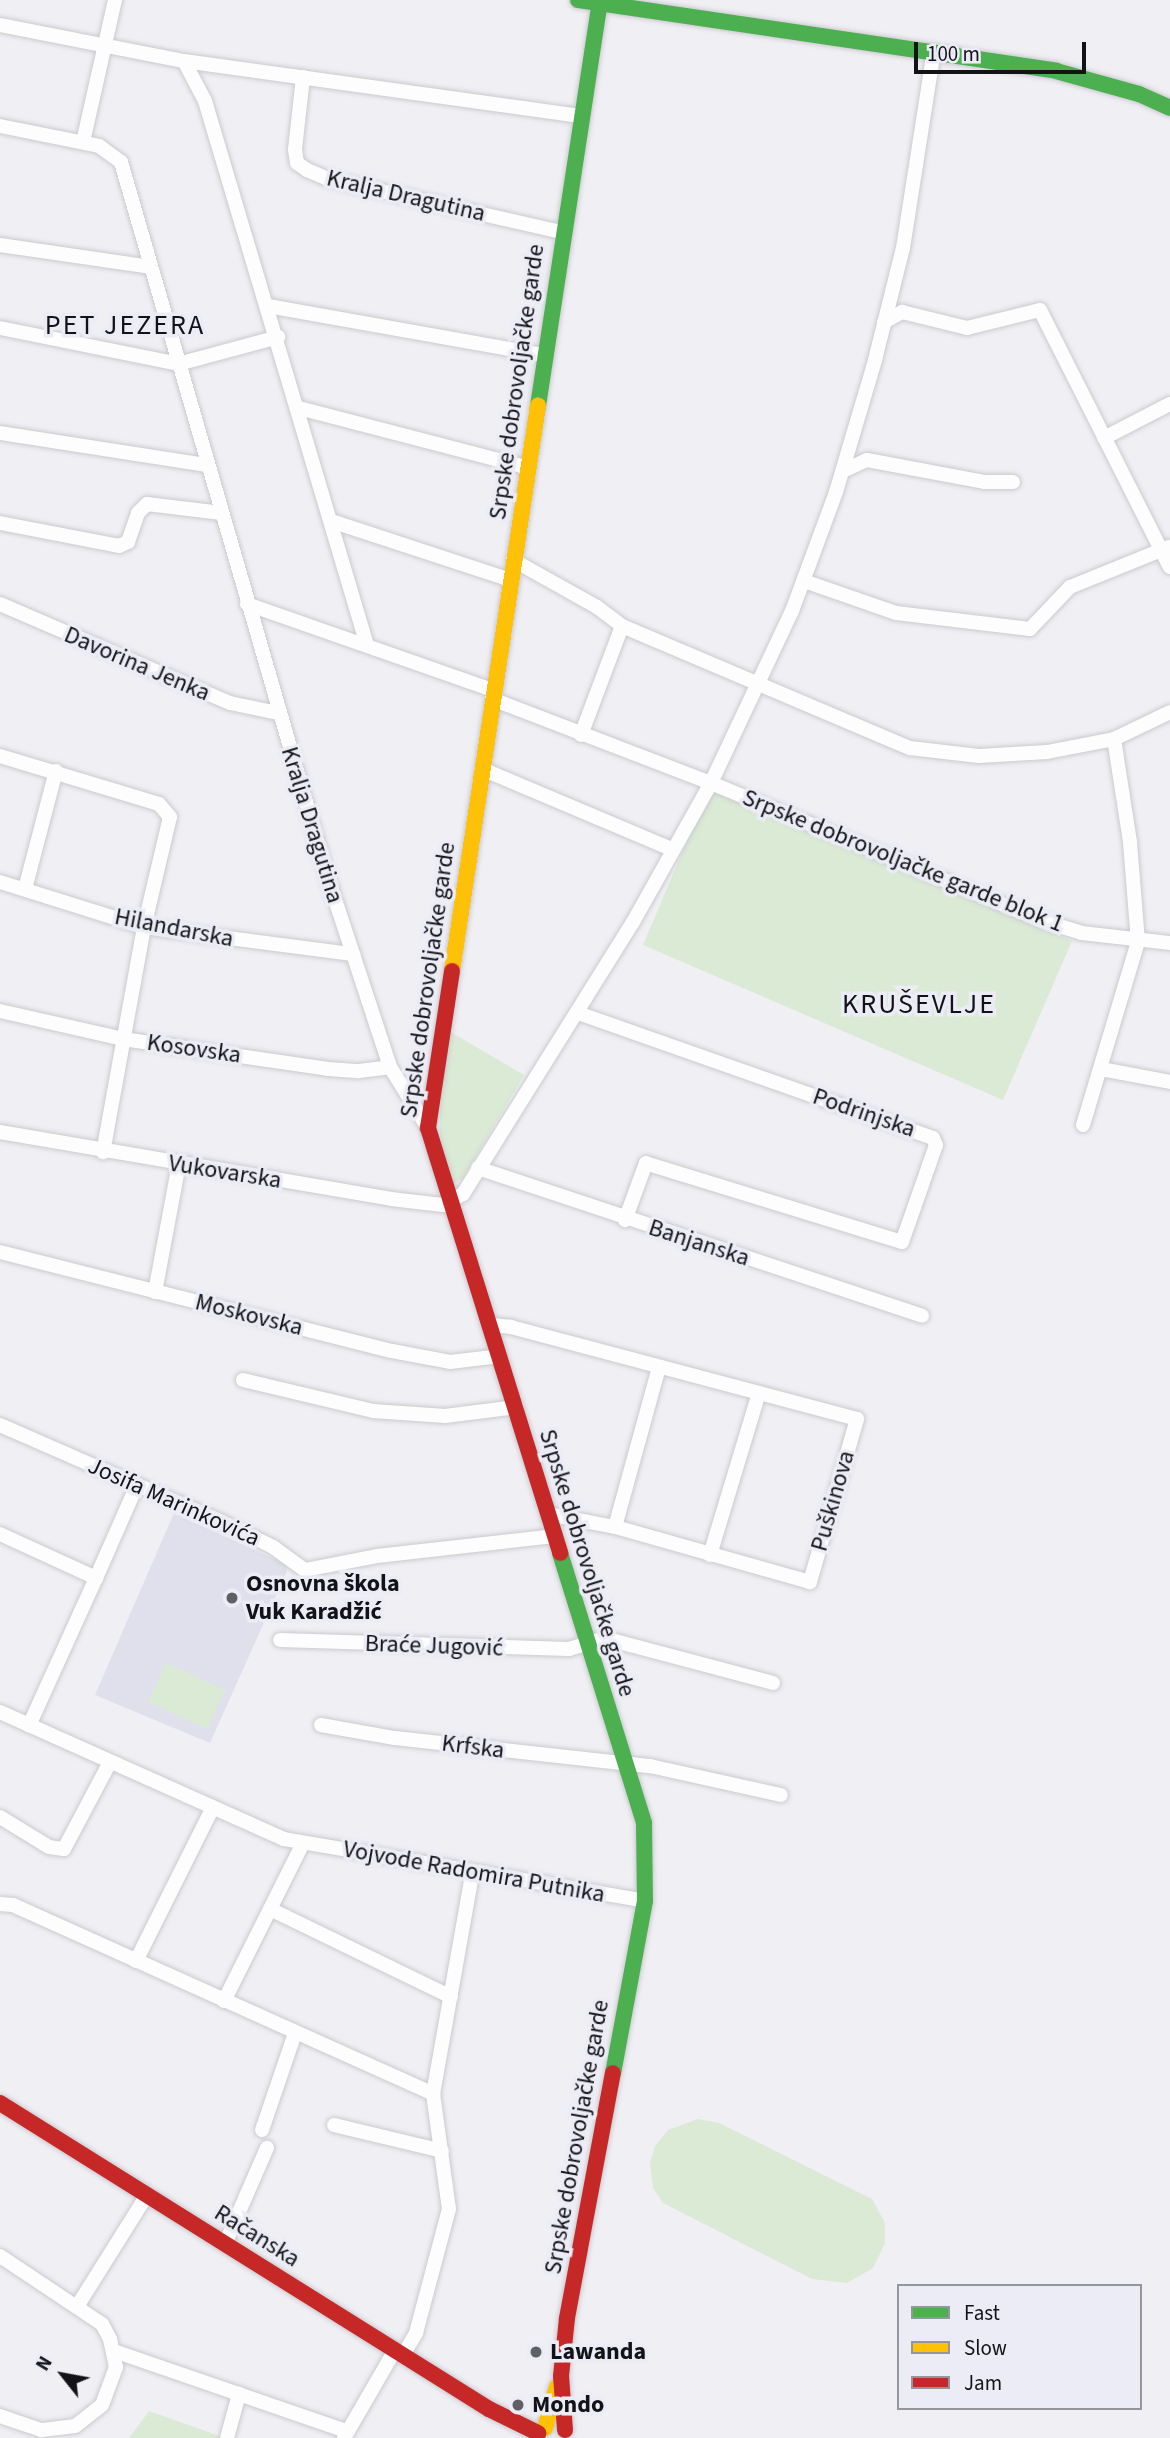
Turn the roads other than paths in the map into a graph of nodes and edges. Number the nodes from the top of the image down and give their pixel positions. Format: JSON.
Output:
{"nodes":[{"id":1,"x":115,"y":0,"type":"edge"},
{"id":2,"x":578,"y":0,"type":"edge"},
{"id":3,"x":600,"y":1,"type":"edge"},
{"id":4,"x":0,"y":25,"type":"edge"},
{"id":5,"x":106,"y":43,"type":"junction"},
{"id":6,"x":934,"y":51,"type":"junction"},
{"id":7,"x":184,"y":61,"type":"junction"},
{"id":8,"x":303,"y":77,"type":"junction"},
{"id":9,"x":1170,"y":108,"type":"edge"},
{"id":10,"x":582,"y":116,"type":"junction"},
{"id":11,"x":0,"y":126,"type":"edge"},
{"id":12,"x":83,"y":142,"type":"junction"},
{"id":13,"x":562,"y":232,"type":"junction"},
{"id":14,"x":0,"y":245,"type":"edge"},
{"id":15,"x":150,"y":267,"type":"junction"},
{"id":16,"x":890,"y":300,"type":"junction"},
{"id":17,"x":268,"y":306,"type":"junction"},
{"id":18,"x":901,"y":312,"type":"junction"},
{"id":19,"x":884,"y":322,"type":"junction"},
{"id":20,"x":0,"y":328,"type":"edge"},
{"id":21,"x":278,"y":337,"type":"junction"},
{"id":22,"x":544,"y":355,"type":"junction"},
{"id":23,"x":178,"y":364,"type":"junction"},
{"id":24,"x":1170,"y":404,"type":"edge"},
{"id":25,"x":299,"y":408,"type":"junction"},
{"id":26,"x":0,"y":433,"type":"edge"},
{"id":27,"x":852,"y":438,"type":"junction"},
{"id":28,"x":1104,"y":438,"type":"junction"},
{"id":29,"x":867,"y":460,"type":"junction"},
{"id":30,"x":207,"y":465,"type":"junction"},
{"id":31,"x":528,"y":468,"type":"junction"},
{"id":32,"x":843,"y":471,"type":"junction"},
{"id":33,"x":1013,"y":482,"type":"dead end"},
{"id":34,"x":221,"y":513,"type":"junction"},
{"id":35,"x":331,"y":521,"type":"junction"},
{"id":36,"x":0,"y":523,"type":"edge"},
{"id":37,"x":1166,"y":548,"type":"edge"},
{"id":38,"x":513,"y":560,"type":"junction"},
{"id":39,"x":1170,"y":567,"type":"edge"},
{"id":40,"x":510,"y":580,"type":"junction"},
{"id":41,"x":804,"y":580,"type":"junction"},
{"id":42,"x":0,"y":604,"type":"edge"},
{"id":43,"x":247,"y":604,"type":"junction"},
{"id":44,"x":622,"y":626,"type":"junction"},
{"id":45,"x":367,"y":645,"type":"junction"},
{"id":46,"x":759,"y":685,"type":"junction"},
{"id":47,"x":493,"y":695,"type":"junction"},
{"id":48,"x":1170,"y":712,"type":"edge"},
{"id":49,"x":278,"y":713,"type":"junction"},
{"id":50,"x":581,"y":734,"type":"junction"},
{"id":51,"x":1114,"y":739,"type":"junction"},
{"id":52,"x":0,"y":756,"type":"edge"},
{"id":53,"x":482,"y":769,"type":"junction"},
{"id":54,"x":56,"y":771,"type":"junction"},
{"id":55,"x":711,"y":783,"type":"junction"},
{"id":56,"x":671,"y":849,"type":"junction"},
{"id":57,"x":0,"y":881,"type":"edge"},
{"id":58,"x":25,"y":889,"type":"junction"},
{"id":59,"x":144,"y":927,"type":"junction"},
{"id":60,"x":1138,"y":942,"type":"junction"},
{"id":61,"x":1170,"y":943,"type":"edge"},
{"id":62,"x":353,"y":954,"type":"junction"},
{"id":63,"x":0,"y":1011,"type":"edge"},
{"id":64,"x":578,"y":1013,"type":"junction"},
{"id":65,"x":123,"y":1039,"type":"junction"},
{"id":66,"x":390,"y":1067,"type":"junction"},
{"id":67,"x":1101,"y":1069,"type":"junction"},
{"id":68,"x":1170,"y":1082,"type":"edge"},
{"id":69,"x":1083,"y":1125,"type":"dead end"},
{"id":70,"x":428,"y":1128,"type":"junction"},
{"id":71,"x":0,"y":1132,"type":"edge"},
{"id":72,"x":103,"y":1152,"type":"junction"},
{"id":73,"x":179,"y":1164,"type":"junction"},
{"id":74,"x":478,"y":1168,"type":"junction"},
{"id":75,"x":452,"y":1202,"type":"junction"},
{"id":76,"x":625,"y":1220,"type":"junction"},
{"id":77,"x":0,"y":1252,"type":"edge"},
{"id":78,"x":155,"y":1292,"type":"junction"},
{"id":79,"x":922,"y":1316,"type":"dead end"},
{"id":80,"x":490,"y":1325,"type":"junction"},
{"id":81,"x":500,"y":1356,"type":"junction"},
{"id":82,"x":660,"y":1367,"type":"junction"},
{"id":83,"x":243,"y":1380,"type":"dead end"},
{"id":84,"x":759,"y":1393,"type":"junction"},
{"id":85,"x":516,"y":1407,"type":"junction"},
{"id":86,"x":0,"y":1424,"type":"edge"},
{"id":87,"x":137,"y":1485,"type":"junction"},
{"id":88,"x":548,"y":1514,"type":"junction"},
{"id":89,"x":615,"y":1527,"type":"junction"},
{"id":90,"x":0,"y":1534,"type":"edge"},
{"id":91,"x":554,"y":1536,"type":"junction"},
{"id":92,"x":710,"y":1555,"type":"junction"},
{"id":93,"x":96,"y":1578,"type":"junction"},
{"id":94,"x":280,"y":1640,"type":"dead end"},
{"id":95,"x":587,"y":1642,"type":"junction"},
{"id":96,"x":774,"y":1683,"type":"dead end"},
{"id":97,"x":0,"y":1713,"type":"edge"},
{"id":98,"x":321,"y":1725,"type":"dead end"},
{"id":99,"x":29,"y":1726,"type":"junction"},
{"id":100,"x":110,"y":1762,"type":"junction"},
{"id":101,"x":625,"y":1763,"type":"junction"},
{"id":102,"x":781,"y":1795,"type":"dead end"},
{"id":103,"x":213,"y":1807,"type":"junction"},
{"id":104,"x":0,"y":1817,"type":"edge"},
{"id":105,"x":303,"y":1843,"type":"junction"},
{"id":106,"x":472,"y":1874,"type":"junction"},
{"id":107,"x":645,"y":1900,"type":"junction"},
{"id":108,"x":0,"y":1904,"type":"edge"},
{"id":109,"x":270,"y":1909,"type":"junction"},
{"id":110,"x":136,"y":1961,"type":"junction"},
{"id":111,"x":451,"y":1997,"type":"junction"},
{"id":112,"x":224,"y":2001,"type":"junction"},
{"id":113,"x":295,"y":2033,"type":"junction"},
{"id":114,"x":433,"y":2094,"type":"junction"},
{"id":115,"x":0,"y":2103,"type":"edge"},
{"id":116,"x":334,"y":2125,"type":"dead end"},
{"id":117,"x":262,"y":2130,"type":"dead end"},
{"id":118,"x":267,"y":2148,"type":"dead end"},
{"id":119,"x":442,"y":2151,"type":"junction"},
{"id":120,"x":147,"y":2195,"type":"junction"},
{"id":121,"x":225,"y":2244,"type":"junction"},
{"id":122,"x":0,"y":2256,"type":"edge"},
{"id":123,"x":78,"y":2305,"type":"junction"},
{"id":124,"x":114,"y":2351,"type":"junction"},
{"id":125,"x":399,"y":2353,"type":"junction"},
{"id":126,"x":561,"y":2376,"type":"junction"},
{"id":127,"x":239,"y":2394,"type":"junction"},
{"id":128,"x":0,"y":2416,"type":"edge"},
{"id":129,"x":40,"y":2434,"type":"edge"},
{"id":130,"x":535,"y":2434,"type":"edge"},
{"id":131,"x":568,"y":2434,"type":"edge"},
{"id":132,"x":345,"y":2435,"type":"edge"},
{"id":133,"x":227,"y":2438,"type":"edge"}],
"edges":[{"from":1,"to":5,"type":"street"},
{"from":2,"to":3,"type":"main road"},
{"from":3,"to":6,"type":"main road"},
{"from":3,"to":10,"type":"main road","name":"Srpske dobrovoljačke garde"},
{"from":4,"to":5,"type":"street"},
{"from":5,"to":7,"type":"street"},
{"from":5,"to":12,"type":"street"},
{"from":6,"to":9,"type":"main road"},
{"from":6,"to":16,"type":"street"},
{"from":7,"to":8,"type":"street"},
{"from":7,"to":17,"type":"street"},
{"from":8,"to":10,"type":"street"},
{"from":8,"to":13,"type":"street","name":"Kralja Dragutina"},
{"from":10,"to":13,"type":"main road","name":"Srpske dobrovoljačke garde"},
{"from":11,"to":12,"type":"street","name":"Kralja Dragutina"},
{"from":12,"to":15,"type":"street","name":"Kralja Dragutina"},
{"from":13,"to":22,"type":"main road","name":"Srpske dobrovoljačke garde"},
{"from":14,"to":15,"type":"street"},
{"from":15,"to":23,"type":"street","name":"Kralja Dragutina"},
{"from":16,"to":18,"type":"street"},
{"from":16,"to":19,"type":"street"},
{"from":17,"to":21,"type":"street"},
{"from":17,"to":22,"type":"street"},
{"from":18,"to":19,"type":"street"},
{"from":18,"to":28,"type":"street"},
{"from":19,"to":27,"type":"street"},
{"from":20,"to":23,"type":"street"},
{"from":21,"to":23,"type":"street"},
{"from":21,"to":25,"type":"street"},
{"from":22,"to":31,"type":"main road","name":"Srpske dobrovoljačke garde"},
{"from":23,"to":30,"type":"street","name":"Kralja Dragutina"},
{"from":24,"to":28,"type":"street"},
{"from":25,"to":31,"type":"street"},
{"from":25,"to":35,"type":"street"},
{"from":26,"to":30,"type":"street"},
{"from":27,"to":29,"type":"street"},
{"from":27,"to":32,"type":"street"},
{"from":28,"to":37,"type":"street"},
{"from":29,"to":32,"type":"street"},
{"from":29,"to":33,"type":"street"},
{"from":30,"to":34,"type":"street","name":"Kralja Dragutina"},
{"from":31,"to":38,"type":"main road","name":"Srpske dobrovoljačke garde"},
{"from":32,"to":41,"type":"street"},
{"from":34,"to":36,"type":"street"},
{"from":34,"to":43,"type":"street","name":"Kralja Dragutina"},
{"from":35,"to":40,"type":"street"},
{"from":35,"to":45,"type":"street"},
{"from":37,"to":39,"type":"street"},
{"from":37,"to":41,"type":"street"},
{"from":38,"to":40,"type":"main road","name":"Srpske dobrovoljačke garde"},
{"from":38,"to":44,"type":"street"},
{"from":40,"to":47,"type":"main road","name":"Srpske dobrovoljačke garde"},
{"from":41,"to":46,"type":"street"},
{"from":42,"to":49,"type":"street","name":"Davorina Jenka"},
{"from":43,"to":45,"type":"street","name":"Srpske dobrovoljačke garde blok 1"},
{"from":43,"to":49,"type":"street","name":"Kralja Dragutina"},
{"from":44,"to":46,"type":"street"},
{"from":44,"to":50,"type":"street"},
{"from":45,"to":47,"type":"street","name":"Srpske dobrovoljačke garde blok 1"},
{"from":46,"to":51,"type":"street"},
{"from":46,"to":55,"type":"street"},
{"from":47,"to":50,"type":"street","name":"Srpske dobrovoljačke garde blok 1"},
{"from":47,"to":53,"type":"main road","name":"Srpske dobrovoljačke garde"},
{"from":48,"to":51,"type":"street"},
{"from":49,"to":62,"type":"street","name":"Kralja Dragutina"},
{"from":50,"to":55,"type":"street","name":"Srpske dobrovoljačke garde blok 1"},
{"from":51,"to":60,"type":"street"},
{"from":52,"to":54,"type":"street"},
{"from":53,"to":56,"type":"street"},
{"from":53,"to":70,"type":"main road","name":"Srpske dobrovoljačke garde"},
{"from":54,"to":58,"type":"street"},
{"from":54,"to":59,"type":"street"},
{"from":55,"to":56,"type":"street"},
{"from":55,"to":60,"type":"street","name":"Srpske dobrovoljačke garde blok 1"},
{"from":56,"to":64,"type":"street"},
{"from":57,"to":58,"type":"street","name":"Hilandarska"},
{"from":58,"to":59,"type":"street","name":"Hilandarska"},
{"from":59,"to":62,"type":"street","name":"Hilandarska"},
{"from":59,"to":65,"type":"street"},
{"from":60,"to":61,"type":"street","name":"Srpske dobrovoljačke garde blok 1"},
{"from":60,"to":67,"type":"street"},
{"from":62,"to":66,"type":"street","name":"Kralja Dragutina"},
{"from":63,"to":65,"type":"street","name":"Kosovska"},
{"from":64,"to":74,"type":"street"},
{"from":64,"to":76,"type":"street","name":"Podrinjska"},
{"from":65,"to":66,"type":"street","name":"Kosovska"},
{"from":65,"to":72,"type":"street"},
{"from":66,"to":70,"type":"street","name":"Kralja Dragutina"},
{"from":67,"to":68,"type":"street"},
{"from":67,"to":69,"type":"street"},
{"from":70,"to":75,"type":"main road","name":"Srpske dobrovoljačke garde"},
{"from":71,"to":72,"type":"street","name":"Vukovarska"},
{"from":72,"to":73,"type":"street","name":"Vukovarska"},
{"from":73,"to":75,"type":"street","name":"Vukovarska"},
{"from":73,"to":78,"type":"street"},
{"from":74,"to":75,"type":"street"},
{"from":74,"to":76,"type":"street","name":"Banjanska"},
{"from":75,"to":80,"type":"main road","name":"Srpske dobrovoljačke garde"},
{"from":76,"to":79,"type":"street","name":"Banjanska"},
{"from":77,"to":78,"type":"street","name":"Moskovska"},
{"from":78,"to":81,"type":"street","name":"Moskovska"},
{"from":80,"to":81,"type":"main road","name":"Srpske dobrovoljačke garde"},
{"from":80,"to":82,"type":"street","name":"Puškinova"},
{"from":81,"to":85,"type":"main road","name":"Srpske dobrovoljačke garde"},
{"from":82,"to":84,"type":"street","name":"Puškinova"},
{"from":82,"to":89,"type":"street"},
{"from":83,"to":85,"type":"street"},
{"from":84,"to":92,"type":"street"},
{"from":84,"to":92,"type":"street","name":"Puškinova"},
{"from":85,"to":88,"type":"main road","name":"Srpske dobrovoljačke garde"},
{"from":86,"to":87,"type":"street","name":"Josifa Marinkovića"},
{"from":87,"to":91,"type":"street","name":"Josifa Marinkovića"},
{"from":87,"to":93,"type":"street"},
{"from":88,"to":89,"type":"street","name":"Puškinova"},
{"from":88,"to":91,"type":"main road","name":"Srpske dobrovoljačke garde"},
{"from":89,"to":92,"type":"street","name":"Puškinova"},
{"from":90,"to":93,"type":"street"},
{"from":91,"to":95,"type":"main road","name":"Srpske dobrovoljačke garde"},
{"from":93,"to":99,"type":"street"},
{"from":94,"to":95,"type":"street","name":"Braće Jugović"},
{"from":95,"to":96,"type":"street","name":"Braće Jugović"},
{"from":95,"to":101,"type":"main road","name":"Srpske dobrovoljačke garde"},
{"from":97,"to":99,"type":"street","name":"Vojvode Radomira Putnika"},
{"from":98,"to":101,"type":"street","name":"Krfska"},
{"from":99,"to":100,"type":"street","name":"Vojvode Radomira Putnika"},
{"from":100,"to":103,"type":"street","name":"Vojvode Radomira Putnika"},
{"from":100,"to":104,"type":"street"},
{"from":101,"to":102,"type":"street","name":"Krfska"},
{"from":101,"to":107,"type":"main road","name":"Srpske dobrovoljačke garde"},
{"from":103,"to":105,"type":"street","name":"Vojvode Radomira Putnika"},
{"from":103,"to":110,"type":"street"},
{"from":105,"to":106,"type":"street","name":"Vojvode Radomira Putnika"},
{"from":105,"to":109,"type":"street"},
{"from":106,"to":107,"type":"street","name":"Vojvode Radomira Putnika"},
{"from":106,"to":111,"type":"street"},
{"from":107,"to":126,"type":"main road","name":"Srpske dobrovoljačke garde"},
{"from":108,"to":110,"type":"street"},
{"from":109,"to":111,"type":"street"},
{"from":109,"to":112,"type":"street"},
{"from":110,"to":112,"type":"street"},
{"from":111,"to":114,"type":"street"},
{"from":112,"to":113,"type":"street"},
{"from":113,"to":114,"type":"street"},
{"from":113,"to":117,"type":"street"},
{"from":114,"to":119,"type":"street"},
{"from":115,"to":120,"type":"main road","name":"Račanska"},
{"from":116,"to":119,"type":"street"},
{"from":118,"to":121,"type":"street"},
{"from":119,"to":125,"type":"street"},
{"from":120,"to":121,"type":"main road","name":"Račanska"},
{"from":120,"to":123,"type":"street"},
{"from":121,"to":125,"type":"main road","name":"Račanska"},
{"from":122,"to":123,"type":"street"},
{"from":123,"to":124,"type":"street"},
{"from":124,"to":127,"type":"street"},
{"from":124,"to":129,"type":"street"},
{"from":125,"to":130,"type":"main road","name":"Račanska"},
{"from":125,"to":132,"type":"street"},
{"from":126,"to":130,"type":"main road"},
{"from":126,"to":131,"type":"main road"},
{"from":127,"to":132,"type":"street"},
{"from":127,"to":133,"type":"street"},
{"from":128,"to":129,"type":"street"},
{"from":130,"to":131,"type":"main road"}]}
